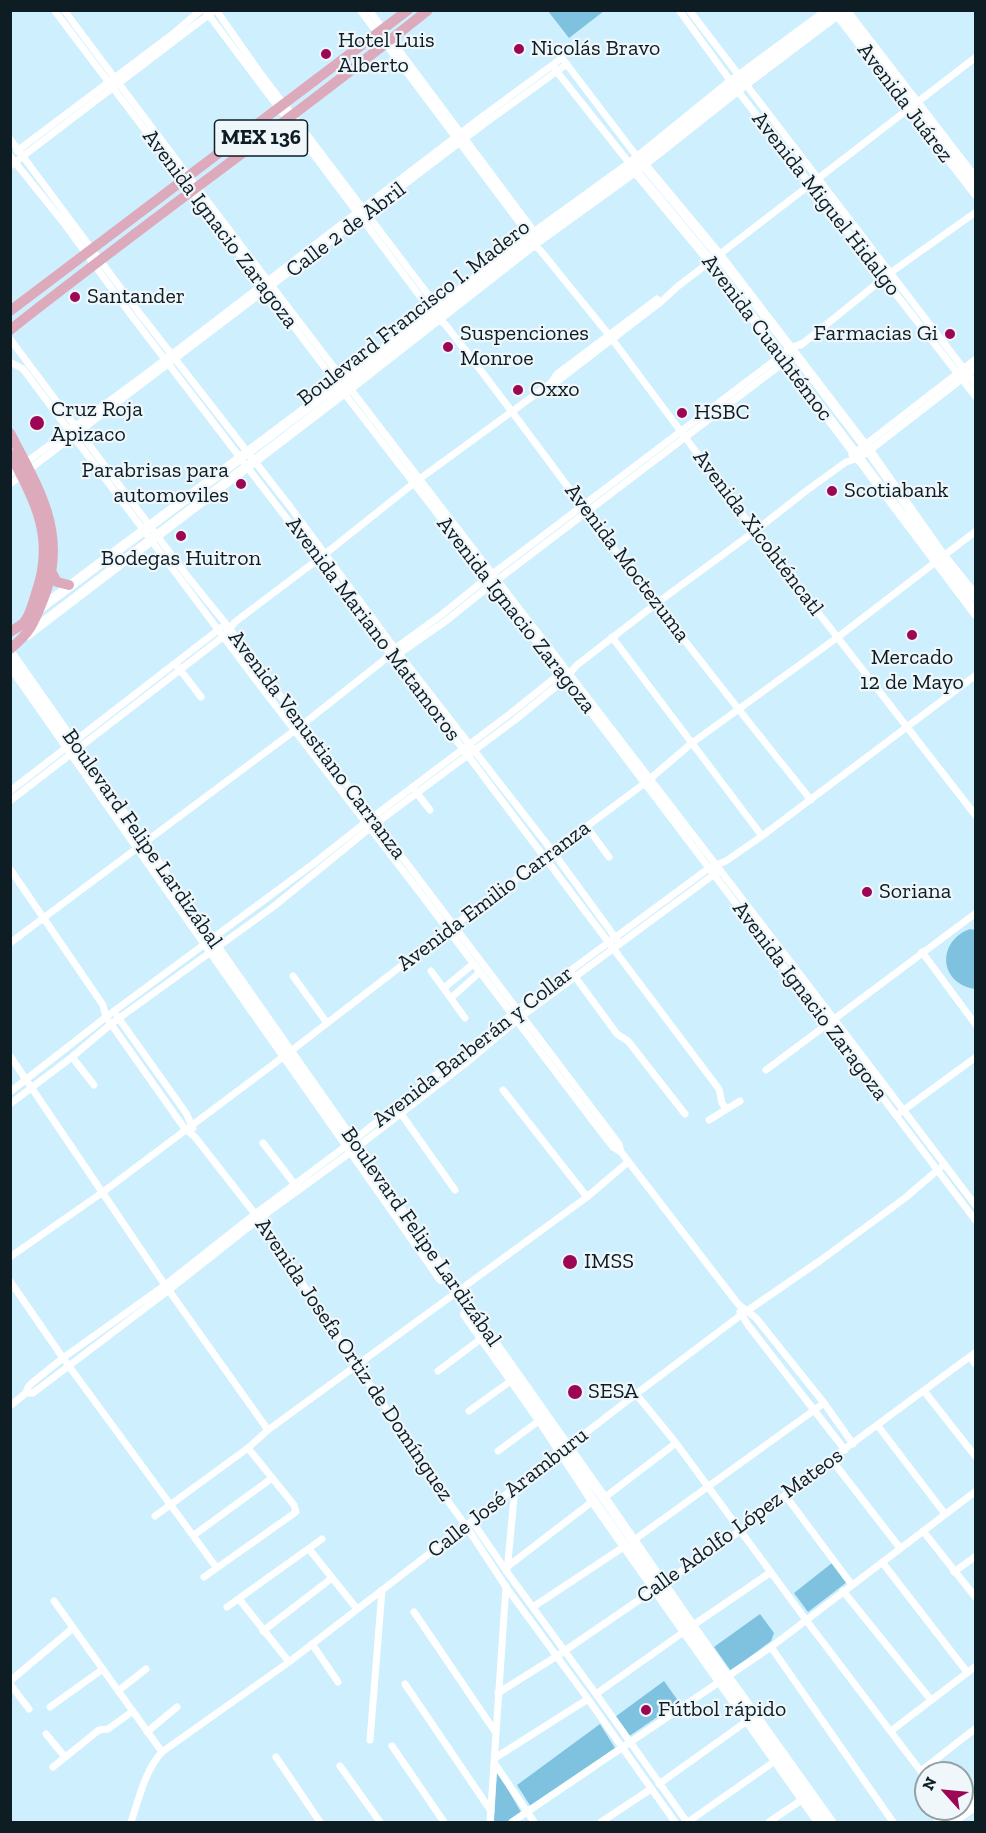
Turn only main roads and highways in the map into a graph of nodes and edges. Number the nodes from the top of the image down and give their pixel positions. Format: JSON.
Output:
{"nodes":[{"id":1,"x":408,"y":10,"type":"edge"},
{"id":2,"x":428,"y":10,"type":"edge"},
{"id":3,"x":838,"y":11,"type":"edge"},
{"id":4,"x":946,"y":150,"type":"junction"},
{"id":5,"x":637,"y":165,"type":"junction"},
{"id":6,"x":975,"y":180,"type":"edge"},
{"id":7,"x":190,"y":184,"type":"junction"},
{"id":8,"x":975,"y":194,"type":"edge"},
{"id":9,"x":715,"y":258,"type":"junction"},
{"id":10,"x":10,"y":310,"type":"edge"},
{"id":11,"x":10,"y":330,"type":"edge"},
{"id":12,"x":10,"y":434,"type":"edge"},
{"id":13,"x":861,"y":451,"type":"junction"},
{"id":14,"x":10,"y":454,"type":"edge"},
{"id":15,"x":21,"y":470,"type":"edge"},
{"id":16,"x":150,"y":533,"type":"junction"},
{"id":17,"x":940,"y":558,"type":"junction"},
{"id":18,"x":52,"y":573,"type":"junction"},
{"id":19,"x":69,"y":585,"type":"junction"},
{"id":20,"x":975,"y":597,"type":"edge"},
{"id":21,"x":39,"y":609,"type":"junction"},
{"id":22,"x":975,"y":614,"type":"edge"},
{"id":23,"x":26,"y":620,"type":"junction"},
{"id":24,"x":10,"y":632,"type":"edge"},
{"id":25,"x":27,"y":635,"type":"junction"},
{"id":26,"x":10,"y":650,"type":"edge"},
{"id":27,"x":14,"y":665,"type":"edge"},
{"id":28,"x":455,"y":1293,"type":"junction"},
{"id":29,"x":510,"y":1373,"type":"junction"},
{"id":30,"x":564,"y":1449,"type":"junction"},
{"id":31,"x":629,"y":1543,"type":"junction"},
{"id":32,"x":723,"y":1679,"type":"junction"},
{"id":33,"x":807,"y":1796,"type":"junction"},
{"id":34,"x":819,"y":1822,"type":"edge"},
{"id":35,"x":831,"y":1822,"type":"edge"}],
"edges":[{"from":1,"to":7,"type":"main road","number":"MEX 136"},
{"from":2,"to":7,"type":"main road","number":"MEX 136"},
{"from":3,"to":4,"type":"main road","name":"Avenida Juárez"},
{"from":3,"to":5,"type":"main road","name":"Boulevard Francisco I. Madero"},
{"from":4,"to":6,"type":"main road","name":"Avenida Juárez"},
{"from":4,"to":8,"type":"main road","name":"Avenida Juárez"},
{"from":5,"to":9,"type":"main road","name":"Avenida Cuauhtémoc"},
{"from":5,"to":16,"type":"main road","name":"Boulevard Francisco I. Madero"},
{"from":7,"to":10,"type":"main road","number":"MEX 136"},
{"from":7,"to":11,"type":"main road","number":"MEX 136"},
{"from":9,"to":13,"type":"main road","name":"Avenida Cuauhtémoc"},
{"from":9,"to":13,"type":"main road","name":"Avenida Cuauhtémoc"},
{"from":12,"to":15,"type":"main road"},
{"from":13,"to":17,"type":"main road","name":"Avenida Cuauhtémoc"},
{"from":14,"to":15,"type":"main road"},
{"from":15,"to":18,"type":"main road"},
{"from":15,"to":23,"type":"main road"},
{"from":16,"to":19,"type":"main road","name":"Boulevard Francisco I. Madero"},
{"from":16,"to":25,"type":"main road","name":"Boulevard Francisco I. Madero"},
{"from":17,"to":20,"type":"main road","name":"Avenida Cuauhtémoc"},
{"from":17,"to":22,"type":"main road","name":"Avenida Cuauhtémoc"},
{"from":18,"to":19,"type":"main road"},
{"from":18,"to":21,"type":"main road"},
{"from":19,"to":21,"type":"main road","name":"Boulevard Francisco I. Madero"},
{"from":21,"to":23,"type":"main road","name":"Boulevard Francisco I. Madero"},
{"from":21,"to":25,"type":"main road"},
{"from":23,"to":24,"type":"main road","name":"Boulevard Francisco I. Madero"},
{"from":25,"to":26,"type":"main road","name":"Boulevard Francisco I. Madero"},
{"from":26,"to":27,"type":"main road","name":"Boulevard Felipe Lardizábal"},
{"from":27,"to":28,"type":"main road","name":"Boulevard Felipe Lardizábal"},
{"from":28,"to":29,"type":"main road","name":"Boulevard Felipe Lardizábal"},
{"from":28,"to":29,"type":"main road","name":"Boulevard Felipe Lardizábal"},
{"from":29,"to":30,"type":"main road","name":"Boulevard Felipe Lardizábal"},
{"from":29,"to":30,"type":"main road","name":"Boulevard Felipe Lardizábal"},
{"from":30,"to":31,"type":"main road","name":"Boulevard Felipe Lardizábal"},
{"from":30,"to":31,"type":"main road","name":"Boulevard Felipe Lardizábal"},
{"from":31,"to":32,"type":"main road","name":"Boulevard Felipe Lardizábal"},
{"from":32,"to":33,"type":"main road","name":"Boulevard Felipe Lardizábal"},
{"from":32,"to":33,"type":"main road","name":"Boulevard Felipe Lardizábal"},
{"from":33,"to":34,"type":"main road","name":"Boulevard Felipe Lardizábal"},
{"from":33,"to":35,"type":"main road","name":"Boulevard Felipe Lardizábal"}]}
